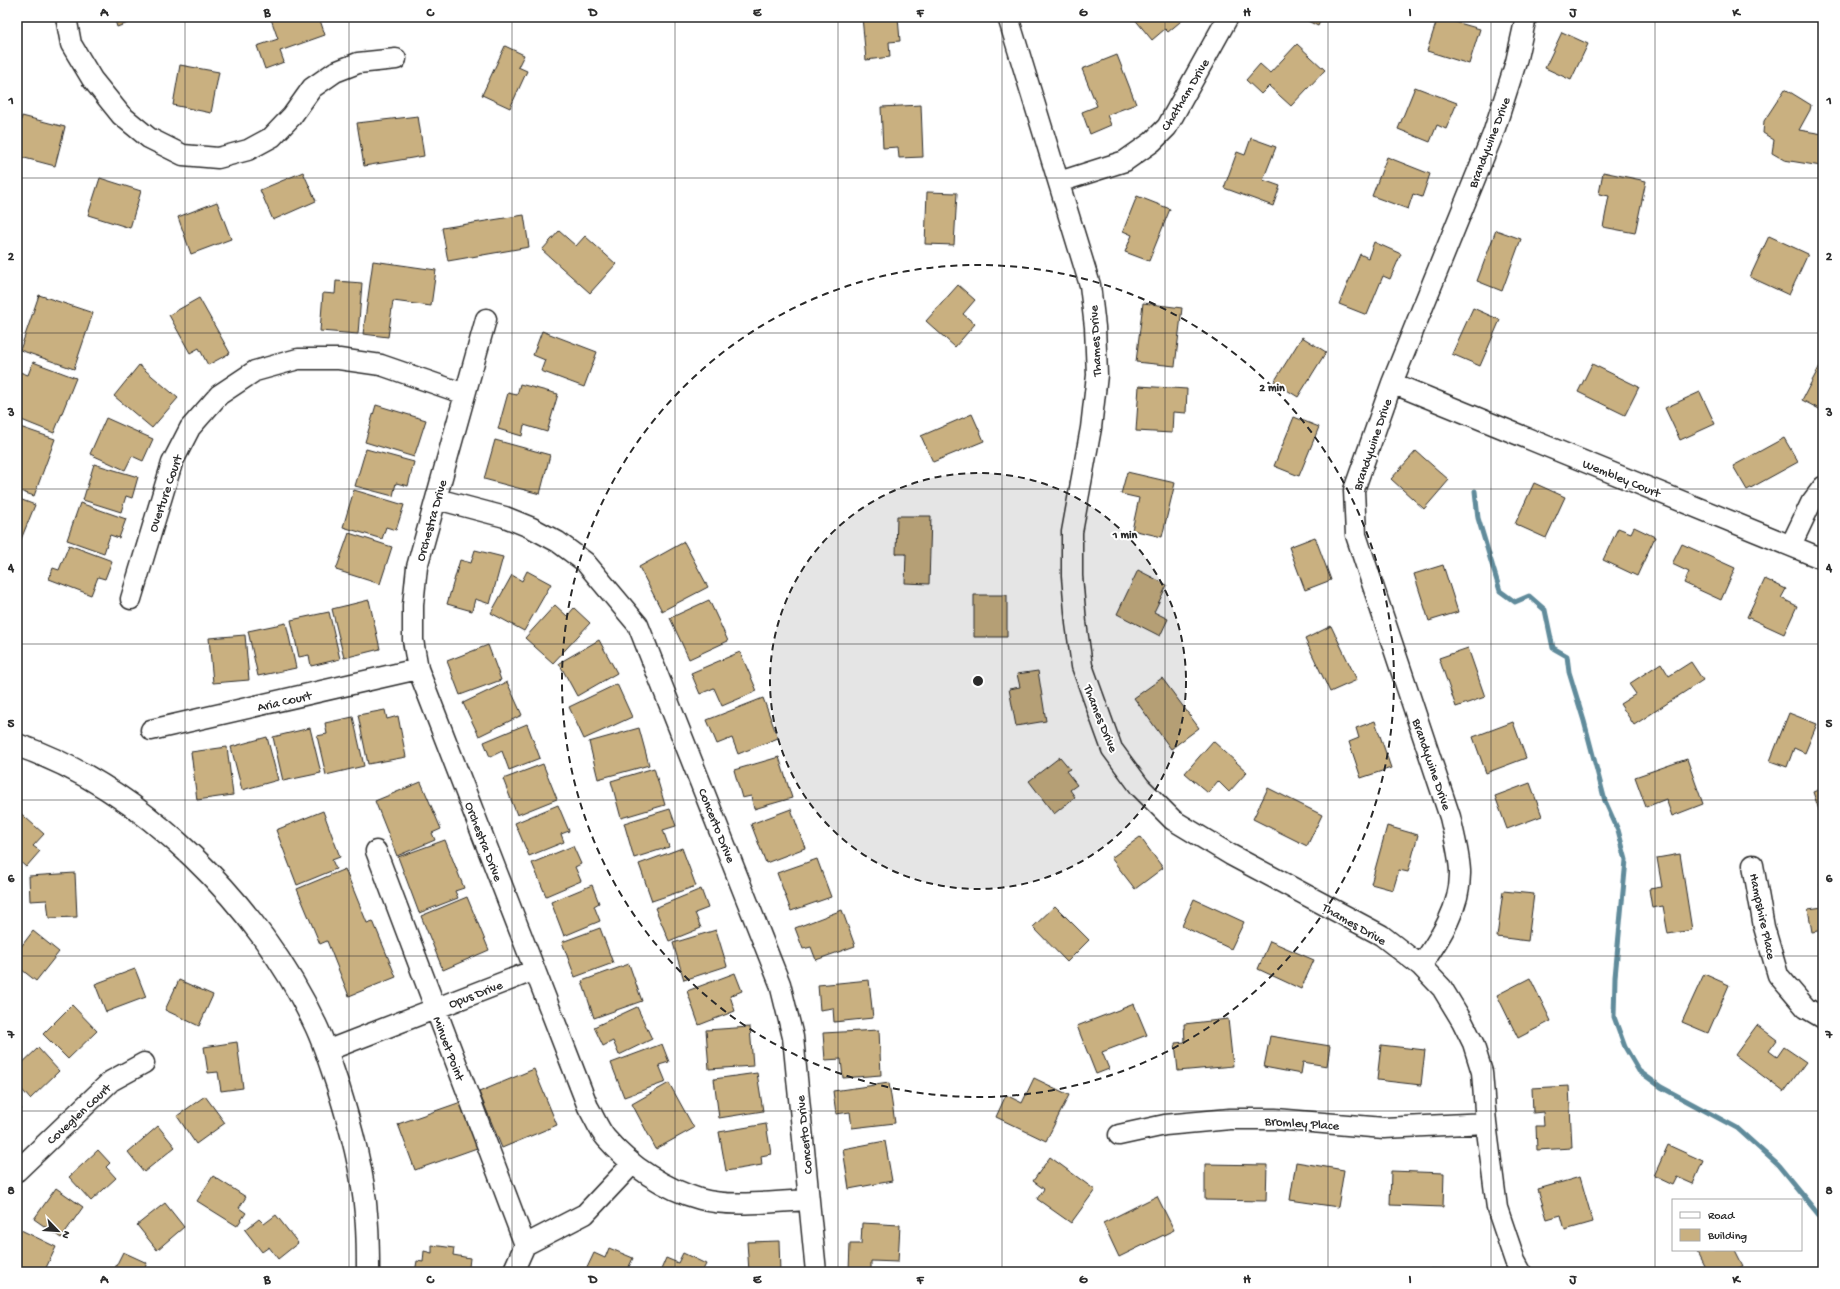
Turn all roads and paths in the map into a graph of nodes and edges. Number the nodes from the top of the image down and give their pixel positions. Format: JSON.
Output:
{"nodes":[{"id":1,"x":66,"y":17,"type":"edge"},
{"id":2,"x":1008,"y":17,"type":"edge"},
{"id":3,"x":1228,"y":17,"type":"edge"},
{"id":4,"x":1526,"y":17,"type":"edge"},
{"id":5,"x":396,"y":59,"type":"dead end"},
{"id":6,"x":1059,"y":182,"type":"junction"},
{"id":7,"x":486,"y":320,"type":"dead end"},
{"id":8,"x":1392,"y":383,"type":"junction"},
{"id":9,"x":466,"y":394,"type":"junction"},
{"id":10,"x":1823,"y":487,"type":"edge"},
{"id":11,"x":437,"y":499,"type":"junction"},
{"id":12,"x":1791,"y":545,"type":"junction"},
{"id":13,"x":1823,"y":559,"type":"edge"},
{"id":14,"x":131,"y":599,"type":"dead end"},
{"id":15,"x":418,"y":669,"type":"junction"},
{"id":16,"x":151,"y":730,"type":"dead end"},
{"id":17,"x":17,"y":745,"type":"edge"},
{"id":18,"x":376,"y":851,"type":"dead end"},
{"id":19,"x":1753,"y":865,"type":"dead end"},
{"id":20,"x":1421,"y":966,"type":"junction"},
{"id":21,"x":535,"y":970,"type":"junction"},
{"id":22,"x":435,"y":1008,"type":"junction"},
{"id":23,"x":1823,"y":1018,"type":"edge"},
{"id":24,"x":326,"y":1051,"type":"junction"},
{"id":25,"x":144,"y":1062,"type":"dead end"},
{"id":26,"x":1486,"y":1123,"type":"junction"},
{"id":27,"x":1119,"y":1135,"type":"dead end"},
{"id":28,"x":632,"y":1164,"type":"junction"},
{"id":29,"x":17,"y":1171,"type":"edge"},
{"id":30,"x":809,"y":1200,"type":"junction"},
{"id":31,"x":525,"y":1245,"type":"junction"},
{"id":32,"x":368,"y":1272,"type":"edge"},
{"id":33,"x":513,"y":1272,"type":"edge"},
{"id":34,"x":816,"y":1272,"type":"edge"},
{"id":35,"x":1521,"y":1272,"type":"edge"}],
"edges":[{"from":1,"to":5,"type":"street"},
{"from":2,"to":6,"type":"street","name":"Thames Drive"},
{"from":3,"to":6,"type":"street","name":"Chatham Drive"},
{"from":4,"to":8,"type":"street","name":"Brandywine Drive"},
{"from":6,"to":20,"type":"street","name":"Thames Drive"},
{"from":7,"to":9,"type":"street","name":"Orchestra Drive"},
{"from":8,"to":12,"type":"street","name":"Wembley Court"},
{"from":8,"to":20,"type":"street","name":"Brandywine Drive"},
{"from":9,"to":11,"type":"street","name":"Orchestra Drive"},
{"from":9,"to":14,"type":"street","name":"Overture Court"},
{"from":10,"to":12,"type":"street"},
{"from":11,"to":15,"type":"street","name":"Orchestra Drive"},
{"from":11,"to":30,"type":"street","name":"Concerto Drive"},
{"from":12,"to":13,"type":"street","name":"Wembley Court"},
{"from":15,"to":16,"type":"street","name":"Aria Court"},
{"from":15,"to":21,"type":"street","name":"Orchestra Drive"},
{"from":17,"to":24,"type":"street"},
{"from":18,"to":22,"type":"street","name":"Minuet Point"},
{"from":19,"to":23,"type":"street","name":"Hampshire Place"},
{"from":20,"to":26,"type":"street","name":"Thames Drive"},
{"from":21,"to":22,"type":"street","name":"Opus Drive"},
{"from":21,"to":28,"type":"street","name":"Orchestra Drive"},
{"from":22,"to":24,"type":"street","name":"Opus Drive"},
{"from":22,"to":31,"type":"street","name":"Minuet Point"},
{"from":24,"to":32,"type":"street"},
{"from":25,"to":29,"type":"street","name":"Coveglen Court"},
{"from":26,"to":27,"type":"street","name":"Bromley Place"},
{"from":26,"to":35,"type":"street","name":"Thames Drive"},
{"from":28,"to":30,"type":"street","name":"Orchestra Drive"},
{"from":28,"to":31,"type":"street"},
{"from":30,"to":34,"type":"street","name":"Concerto Drive"},
{"from":31,"to":33,"type":"street"}]}
